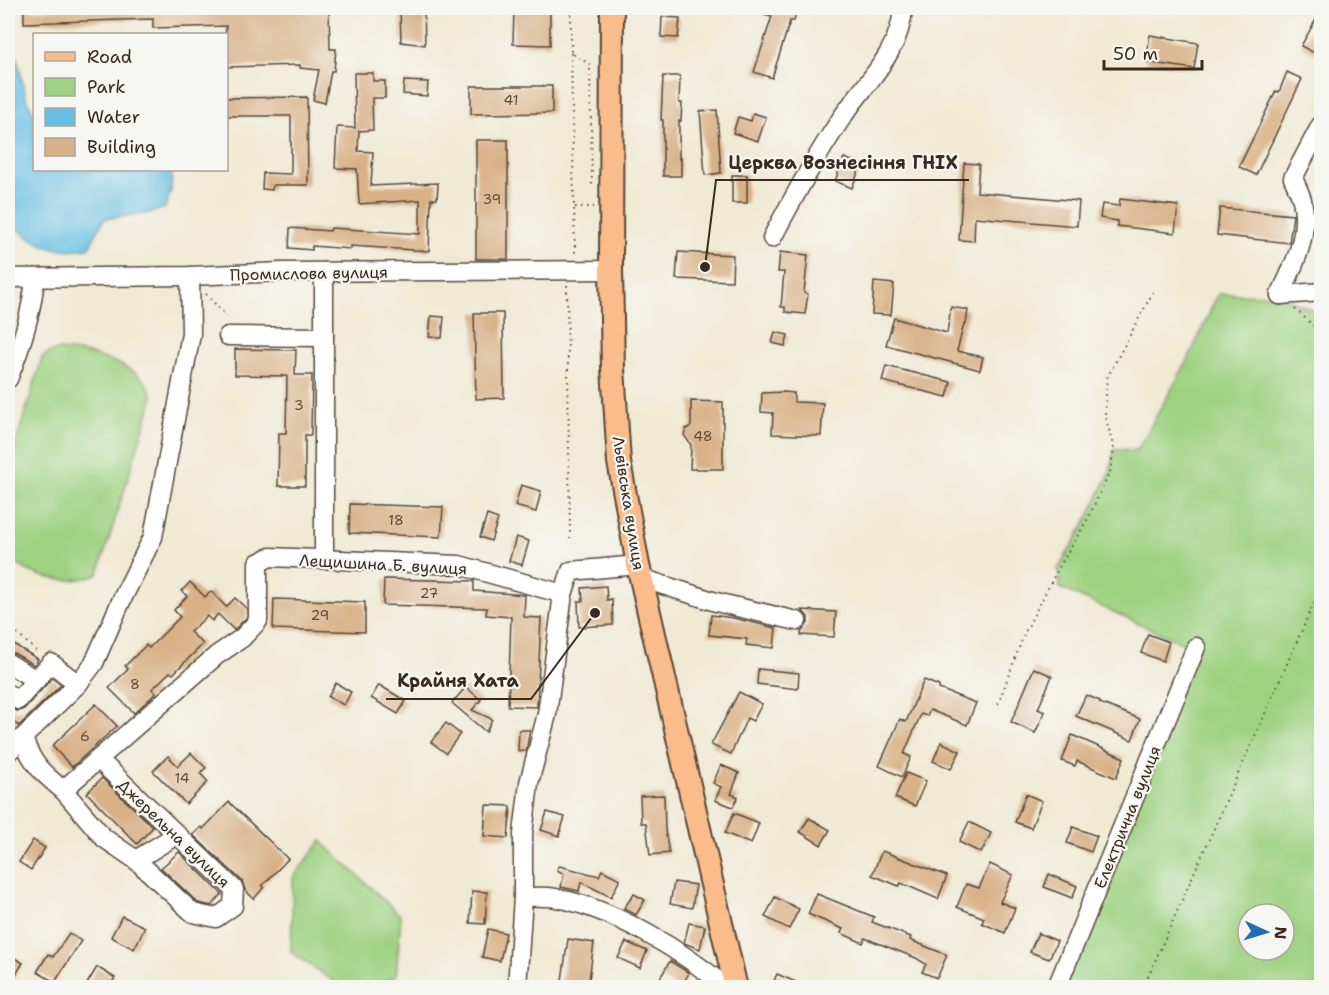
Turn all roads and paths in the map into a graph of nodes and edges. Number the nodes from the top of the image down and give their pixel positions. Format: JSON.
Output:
{"nodes":[{"id":1,"x":571,"y":8,"type":"edge"},
{"id":2,"x":612,"y":8,"type":"edge"},
{"id":3,"x":903,"y":8,"type":"edge"},
{"id":4,"x":571,"y":53,"type":"junction"},
{"id":5,"x":1321,"y":125,"type":"edge"},
{"id":6,"x":612,"y":207,"type":"junction"},
{"id":7,"x":772,"y":238,"type":"dead end"},
{"id":8,"x":571,"y":270,"type":"junction"},
{"id":9,"x":611,"y":270,"type":"junction"},
{"id":10,"x":324,"y":272,"type":"junction"},
{"id":11,"x":190,"y":276,"type":"junction"},
{"id":12,"x":8,"y":278,"type":"edge"},
{"id":13,"x":34,"y":278,"type":"junction"},
{"id":14,"x":1153,"y":292,"type":"dead end"},
{"id":15,"x":1322,"y":292,"type":"edge"},
{"id":16,"x":1280,"y":295,"type":"junction"},
{"id":17,"x":228,"y":327,"type":"joint"},
{"id":18,"x":1322,"y":333,"type":"edge"},
{"id":19,"x":324,"y":337,"type":"junction"},
{"id":20,"x":8,"y":380,"type":"edge"},
{"id":21,"x":570,"y":538,"type":"dead end"},
{"id":22,"x":324,"y":559,"type":"junction"},
{"id":23,"x":640,"y":572,"type":"junction"},
{"id":24,"x":1322,"y":585,"type":"edge"},
{"id":25,"x":563,"y":594,"type":"junction"},
{"id":26,"x":797,"y":621,"type":"dead end"},
{"id":27,"x":8,"y":626,"type":"edge"},
{"id":28,"x":1196,"y":647,"type":"dead end"},
{"id":29,"x":8,"y":663,"type":"edge"},
{"id":30,"x":51,"y":663,"type":"junction"},
{"id":31,"x":36,"y":680,"type":"junction"},
{"id":32,"x":78,"y":684,"type":"junction"},
{"id":33,"x":8,"y":694,"type":"edge"},
{"id":34,"x":998,"y":704,"type":"dead end"},
{"id":35,"x":23,"y":738,"type":"junction"},
{"id":36,"x":8,"y":752,"type":"edge"},
{"id":37,"x":98,"y":759,"type":"junction"},
{"id":38,"x":63,"y":790,"type":"junction"},
{"id":39,"x":176,"y":835,"type":"junction"},
{"id":40,"x":136,"y":860,"type":"junction"},
{"id":41,"x":523,"y":897,"type":"junction"},
{"id":42,"x":1322,"y":959,"type":"edge"},
{"id":43,"x":517,"y":987,"type":"edge"},
{"id":44,"x":727,"y":987,"type":"edge"},
{"id":45,"x":736,"y":987,"type":"edge"},
{"id":46,"x":1058,"y":987,"type":"edge"},
{"id":47,"x":1143,"y":987,"type":"edge"},
{"id":48,"x":1310,"y":987,"type":"edge"}],
"edges":[{"from":1,"to":4,"type":"path"},
{"from":2,"to":6,"type":"main road","name":"Львівська вулиця"},
{"from":3,"to":7,"type":"street"},
{"from":4,"to":6,"type":"path"},
{"from":4,"to":8,"type":"path"},
{"from":5,"to":16,"type":"street"},
{"from":6,"to":9,"type":"main road","name":"Львівська вулиця"},
{"from":8,"to":9,"type":"street","name":"Промислова вулиця"},
{"from":8,"to":10,"type":"street","name":"Промислова вулиця"},
{"from":8,"to":21,"type":"path"},
{"from":9,"to":23,"type":"main road","name":"Львівська вулиця"},
{"from":10,"to":11,"type":"street","name":"Промислова вулиця"},
{"from":10,"to":19,"type":"street"},
{"from":11,"to":13,"type":"street","name":"Промислова вулиця"},
{"from":11,"to":17,"type":"path"},
{"from":11,"to":32,"type":"street"},
{"from":12,"to":13,"type":"street","name":"Промислова вулиця"},
{"from":13,"to":20,"type":"street"},
{"from":14,"to":34,"type":"path"},
{"from":15,"to":16,"type":"street"},
{"from":16,"to":18,"type":"path"},
{"from":17,"to":19,"type":"street"},
{"from":19,"to":22,"type":"street"},
{"from":22,"to":25,"type":"street","name":"Лещишина Б. вулиця"},
{"from":22,"to":37,"type":"street","name":"Лещишина Б. вулиця"},
{"from":23,"to":25,"type":"street"},
{"from":23,"to":26,"type":"street"},
{"from":23,"to":45,"type":"main road","name":"Львівська вулиця"},
{"from":24,"to":47,"type":"path"},
{"from":25,"to":41,"type":"street"},
{"from":27,"to":30,"type":"path"},
{"from":28,"to":46,"type":"street","name":"Електрична вулиця"},
{"from":29,"to":31,"type":"street"},
{"from":30,"to":31,"type":"street"},
{"from":30,"to":32,"type":"street"},
{"from":31,"to":33,"type":"street"},
{"from":32,"to":35,"type":"street"},
{"from":35,"to":36,"type":"street"},
{"from":35,"to":38,"type":"street","name":"Джерельна вулиця"},
{"from":37,"to":38,"type":"street"},
{"from":37,"to":39,"type":"street","name":"Джерельна вулиця"},
{"from":38,"to":40,"type":"street","name":"Джерельна вулиця"},
{"from":39,"to":40,"type":"street"},
{"from":39,"to":40,"type":"street","name":"Джерельна вулиця"},
{"from":41,"to":43,"type":"street"},
{"from":41,"to":44,"type":"street"},
{"from":42,"to":48,"type":"path"}]}
